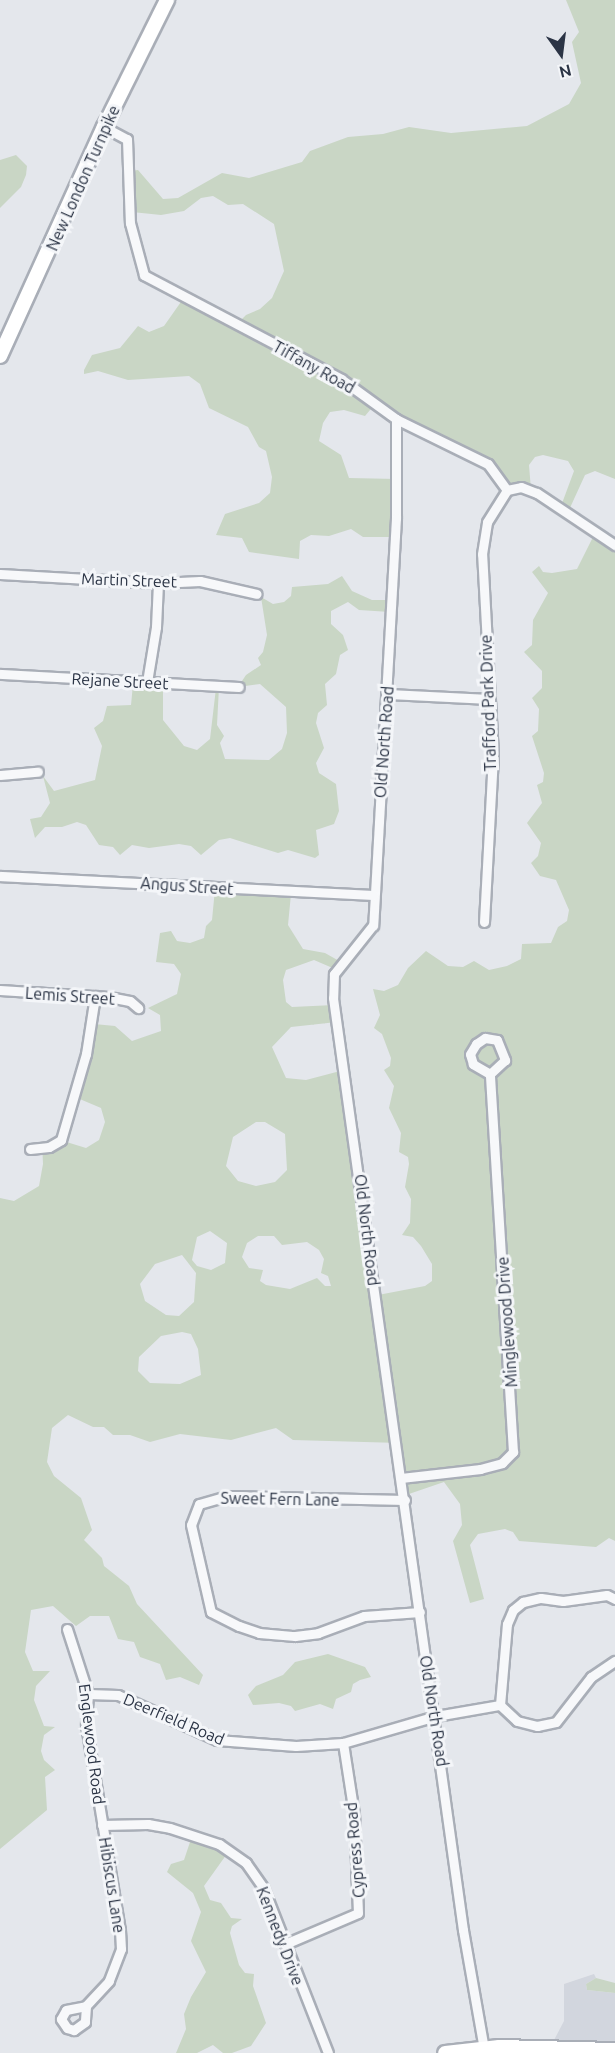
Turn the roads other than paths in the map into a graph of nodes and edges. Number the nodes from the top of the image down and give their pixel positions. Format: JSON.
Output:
{"nodes":[{"id":1,"x":167,"y":0,"type":"edge"},
{"id":2,"x":104,"y":127,"type":"junction"},
{"id":3,"x":0,"y":356,"type":"edge"},
{"id":4,"x":396,"y":419,"type":"junction"},
{"id":5,"x":507,"y":490,"type":"junction"},
{"id":6,"x":615,"y":545,"type":"edge"},
{"id":7,"x":0,"y":574,"type":"edge"},
{"id":8,"x":158,"y":583,"type":"junction"},
{"id":9,"x":257,"y":594,"type":"dead end"},
{"id":10,"x":0,"y":674,"type":"edge"},
{"id":11,"x":147,"y":682,"type":"junction"},
{"id":12,"x":239,"y":687,"type":"dead end"},
{"id":13,"x":388,"y":694,"type":"junction"},
{"id":14,"x":490,"y":699,"type":"junction"},
{"id":15,"x":38,"y":772,"type":"dead end"},
{"id":16,"x":0,"y":775,"type":"edge"},
{"id":17,"x":0,"y":876,"type":"edge"},
{"id":18,"x":374,"y":895,"type":"junction"},
{"id":19,"x":484,"y":922,"type":"dead end"},
{"id":20,"x":0,"y":990,"type":"edge"},
{"id":21,"x":95,"y":996,"type":"junction"},
{"id":22,"x":138,"y":1008,"type":"dead end"},
{"id":23,"x":490,"y":1074,"type":"dead end"},
{"id":24,"x":30,"y":1149,"type":"dead end"},
{"id":25,"x":401,"y":1478,"type":"junction"},
{"id":26,"x":405,"y":1500,"type":"junction"},
{"id":27,"x":615,"y":1599,"type":"edge"},
{"id":28,"x":420,"y":1612,"type":"junction"},
{"id":29,"x":67,"y":1629,"type":"dead end"},
{"id":30,"x":615,"y":1660,"type":"edge"},
{"id":31,"x":88,"y":1694,"type":"junction"},
{"id":32,"x":500,"y":1705,"type":"junction"},
{"id":33,"x":436,"y":1716,"type":"junction"},
{"id":34,"x":343,"y":1743,"type":"junction"},
{"id":35,"x":102,"y":1825,"type":"junction"},
{"id":36,"x":285,"y":1944,"type":"junction"},
{"id":37,"x":87,"y":2006,"type":"dead end"},
{"id":38,"x":484,"y":2049,"type":"junction"},
{"id":39,"x":561,"y":2050,"type":"edge"},
{"id":40,"x":615,"y":2050,"type":"edge"},
{"id":41,"x":463,"y":2052,"type":"edge"},
{"id":42,"x":328,"y":2053,"type":"edge"},
{"id":43,"x":445,"y":2053,"type":"edge"}],
"edges":[{"from":1,"to":2,"type":"main road","name":"New London Turnpike"},
{"from":2,"to":3,"type":"main road","name":"New London Turnpike"},
{"from":2,"to":4,"type":"street","name":"Tiffany Road"},
{"from":4,"to":5,"type":"street","name":"Tiffany Road"},
{"from":4,"to":13,"type":"street","name":"Old North Road"},
{"from":5,"to":6,"type":"street"},
{"from":5,"to":14,"type":"street","name":"Trafford Park Drive"},
{"from":7,"to":8,"type":"street","name":"Martin Street"},
{"from":8,"to":9,"type":"street","name":"Martin Street"},
{"from":8,"to":11,"type":"street"},
{"from":10,"to":11,"type":"street","name":"Rejane Street"},
{"from":11,"to":12,"type":"street","name":"Rejane Street"},
{"from":13,"to":14,"type":"street"},
{"from":13,"to":18,"type":"street","name":"Old North Road"},
{"from":14,"to":19,"type":"street","name":"Trafford Park Drive"},
{"from":15,"to":16,"type":"street"},
{"from":17,"to":18,"type":"street","name":"Angus Street"},
{"from":18,"to":25,"type":"street","name":"Old North Road"},
{"from":20,"to":21,"type":"street","name":"Lemis Street"},
{"from":21,"to":22,"type":"street","name":"Lemis Street"},
{"from":21,"to":24,"type":"street"},
{"from":23,"to":25,"type":"street","name":"Minglewood Drive"},
{"from":25,"to":26,"type":"street","name":"Old North Road"},
{"from":26,"to":28,"type":"street","name":"Old North Road"},
{"from":26,"to":28,"type":"street","name":"Sweet Fern Lane"},
{"from":27,"to":32,"type":"street"},
{"from":28,"to":33,"type":"street","name":"Old North Road"},
{"from":29,"to":31,"type":"street","name":"Englewood Road"},
{"from":30,"to":32,"type":"street"},
{"from":31,"to":34,"type":"street","name":"Deerfield Road"},
{"from":31,"to":35,"type":"street","name":"Englewood Road"},
{"from":32,"to":33,"type":"street","name":"Deerfield Road"},
{"from":33,"to":34,"type":"street","name":"Deerfield Road"},
{"from":33,"to":38,"type":"street","name":"Old North Road"},
{"from":34,"to":36,"type":"street","name":"Cypress Road"},
{"from":35,"to":36,"type":"street","name":"Kennedy Drive"},
{"from":35,"to":37,"type":"street","name":"Hibiscus Lane"},
{"from":36,"to":42,"type":"street","name":"Kennedy Drive"},
{"from":38,"to":39,"type":"main road"},
{"from":38,"to":41,"type":"main road"},
{"from":39,"to":40,"type":"main road"},
{"from":41,"to":43,"type":"main road"}]}
